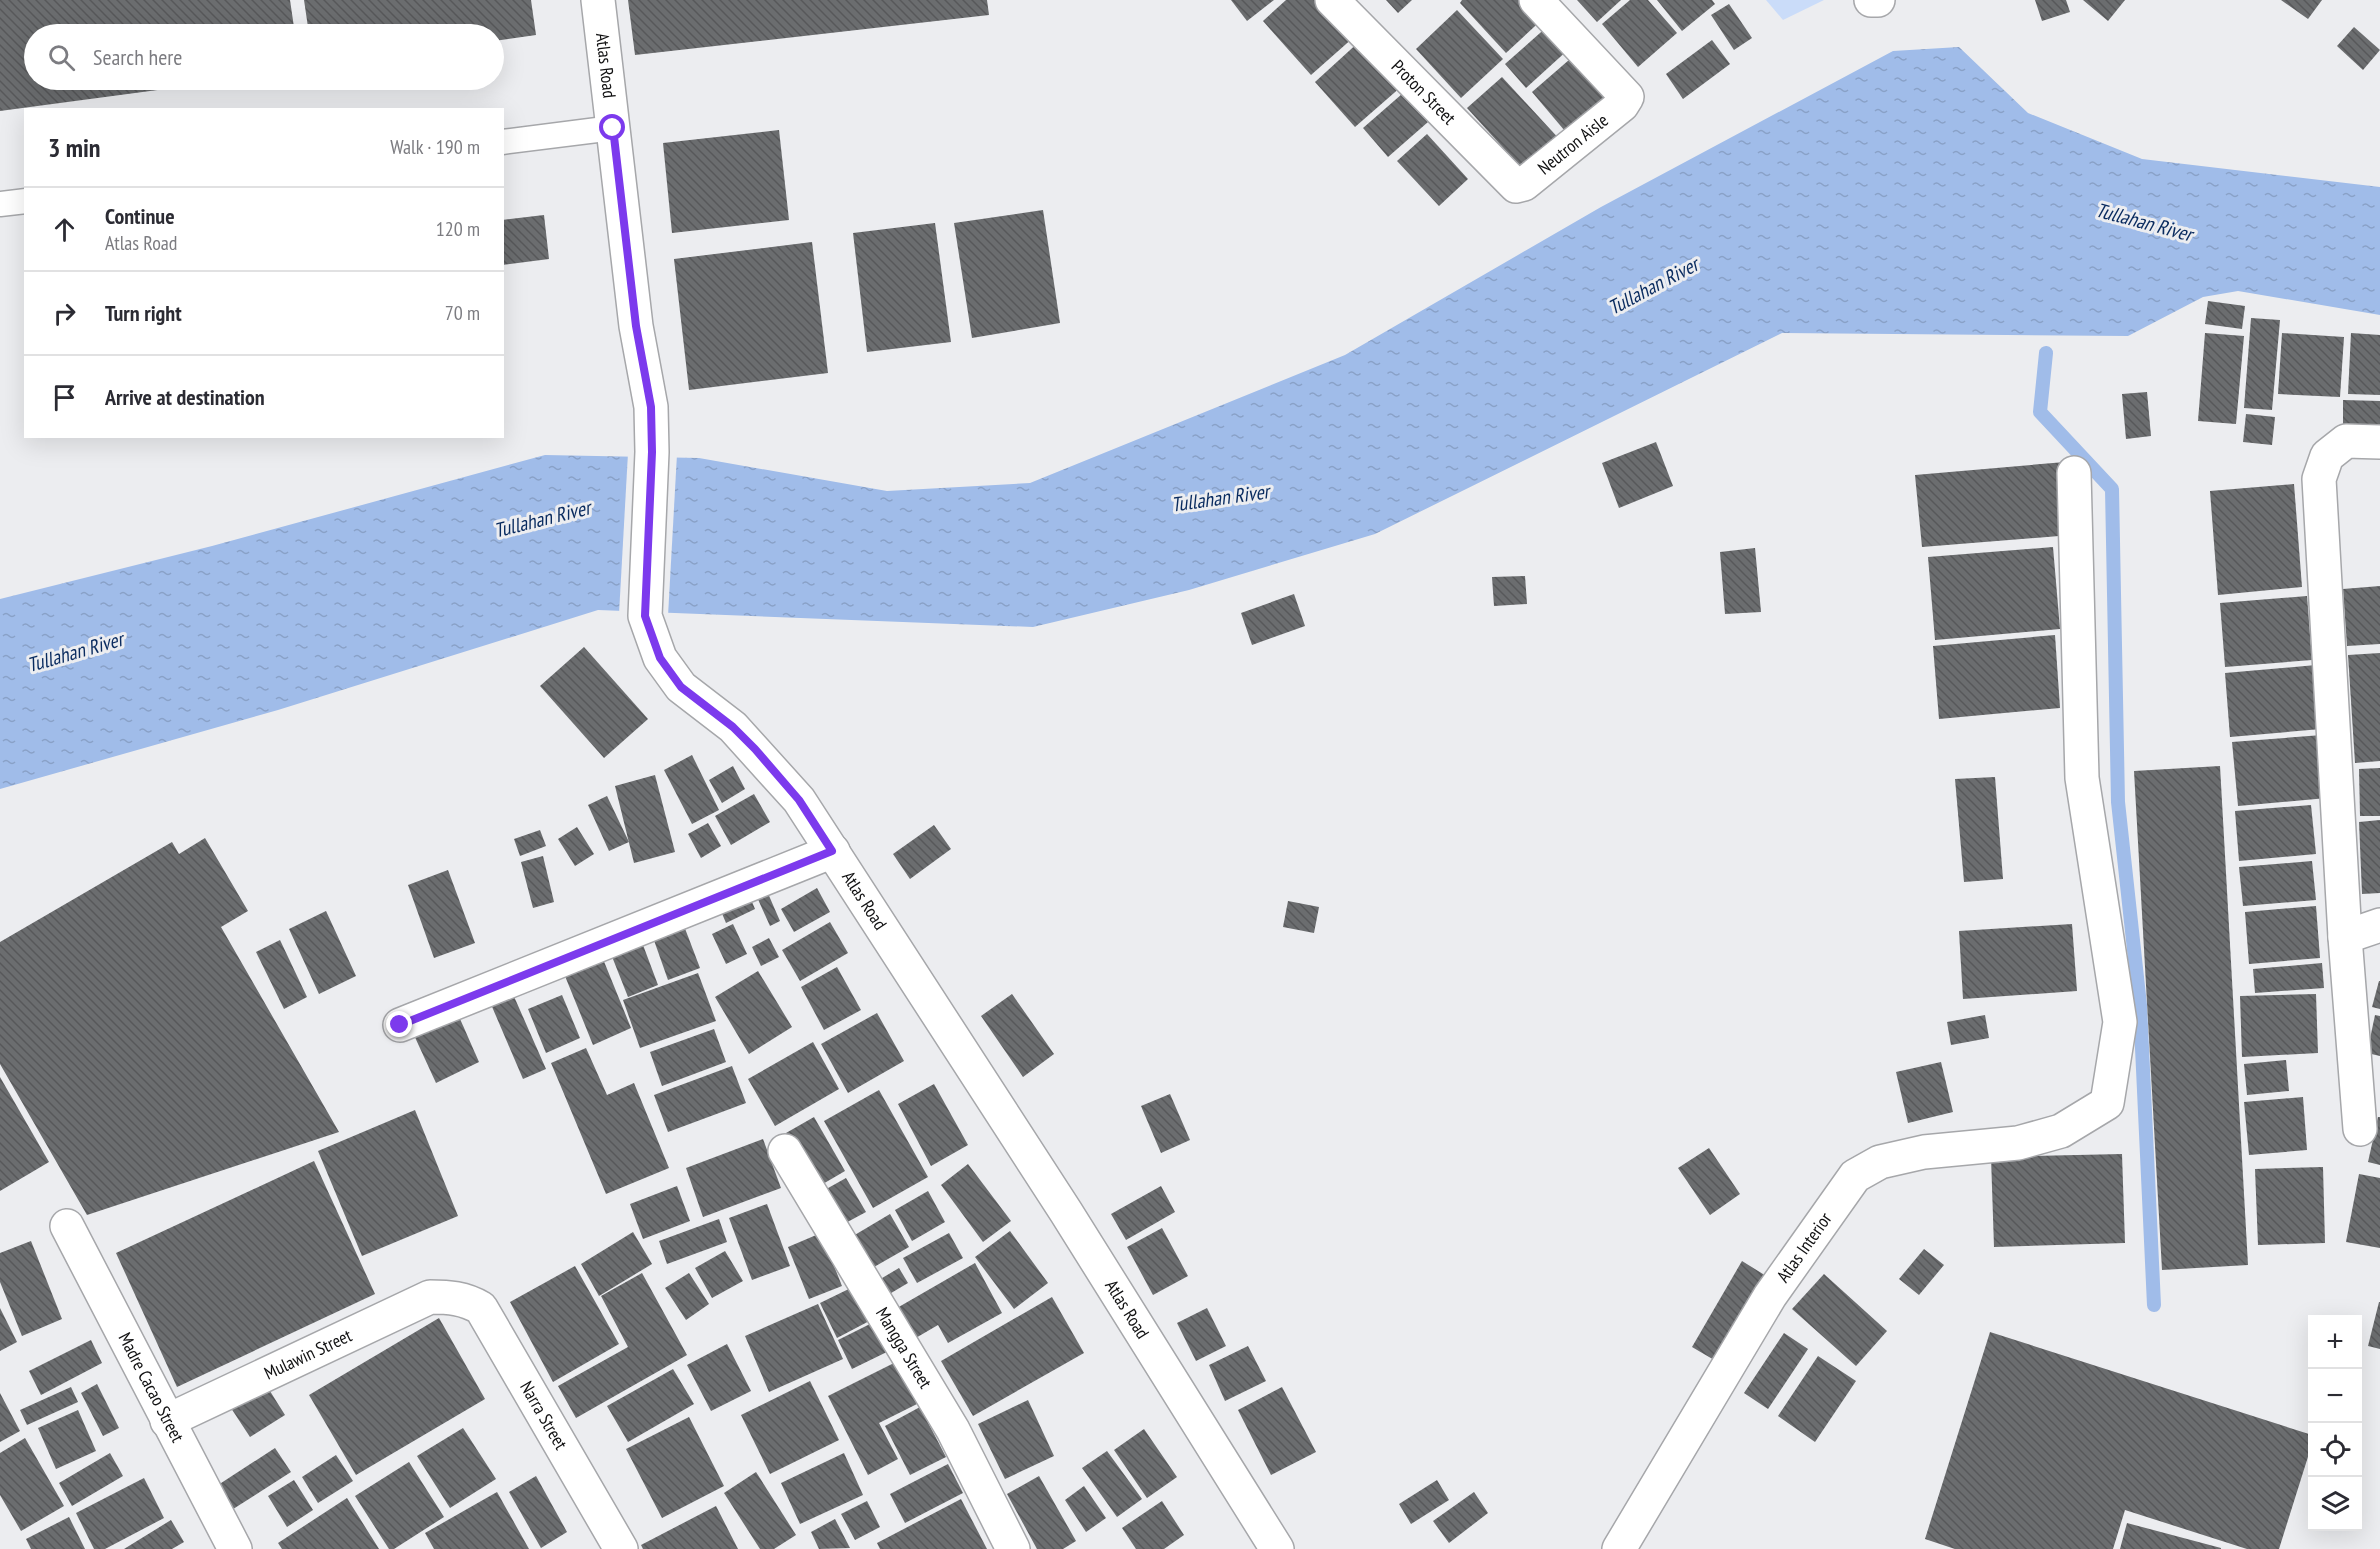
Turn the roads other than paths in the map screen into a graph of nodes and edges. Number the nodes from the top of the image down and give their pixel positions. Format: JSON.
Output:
{"nodes":[{"id":1,"x":598,"y":0,"type":"edge"},
{"id":2,"x":1332,"y":0,"type":"edge"},
{"id":3,"x":1536,"y":0,"type":"edge"},
{"id":4,"x":1871,"y":0,"type":"edge"},
{"id":5,"x":1878,"y":0,"type":"edge"},
{"id":6,"x":613,"y":128,"type":"junction"},
{"id":7,"x":504,"y":142,"type":"edge"},
{"id":8,"x":1516,"y":186,"type":"joint"},
{"id":9,"x":24,"y":201,"type":"edge"},
{"id":10,"x":0,"y":204,"type":"edge"},
{"id":11,"x":2380,"y":442,"type":"edge"},
{"id":12,"x":2074,"y":473,"type":"dead end"},
{"id":13,"x":832,"y":851,"type":"junction"},
{"id":14,"x":2380,"y":925,"type":"edge"},
{"id":15,"x":2345,"y":937,"type":"junction"},
{"id":16,"x":400,"y":1025,"type":"dead end"},
{"id":17,"x":2360,"y":1129,"type":"dead end"},
{"id":18,"x":785,"y":1151,"type":"dead end"},
{"id":19,"x":67,"y":1226,"type":"dead end"},
{"id":20,"x":452,"y":1297,"type":"joint"},
{"id":21,"x":167,"y":1420,"type":"junction"},
{"id":22,"x":235,"y":1549,"type":"edge"},
{"id":23,"x":621,"y":1549,"type":"edge"},
{"id":24,"x":1013,"y":1549,"type":"edge"},
{"id":25,"x":1277,"y":1549,"type":"edge"},
{"id":26,"x":1619,"y":1549,"type":"edge"}],
"edges":[{"from":1,"to":6,"type":"street","name":"Atlas Road"},
{"from":2,"to":8,"type":"street","name":"Proton Street"},
{"from":3,"to":8,"type":"street","name":"Neutron Aisle"},
{"from":4,"to":5,"type":"street"},
{"from":6,"to":7,"type":"lane"},
{"from":6,"to":13,"type":"street","name":"Atlas Road"},
{"from":9,"to":10,"type":"lane"},
{"from":11,"to":15,"type":"street"},
{"from":12,"to":26,"type":"street","name":"Atlas Interior"},
{"from":13,"to":16,"type":"street"},
{"from":13,"to":25,"type":"street","name":"Atlas Road"},
{"from":14,"to":15,"type":"street"},
{"from":15,"to":17,"type":"street"},
{"from":18,"to":24,"type":"street","name":"Mangga Street"},
{"from":19,"to":21,"type":"street","name":"Madre Cacao Street"},
{"from":20,"to":21,"type":"street","name":"Mulawin Street"},
{"from":20,"to":23,"type":"street","name":"Narra Street"},
{"from":21,"to":22,"type":"street","name":"Madre Cacao Street"}]}
